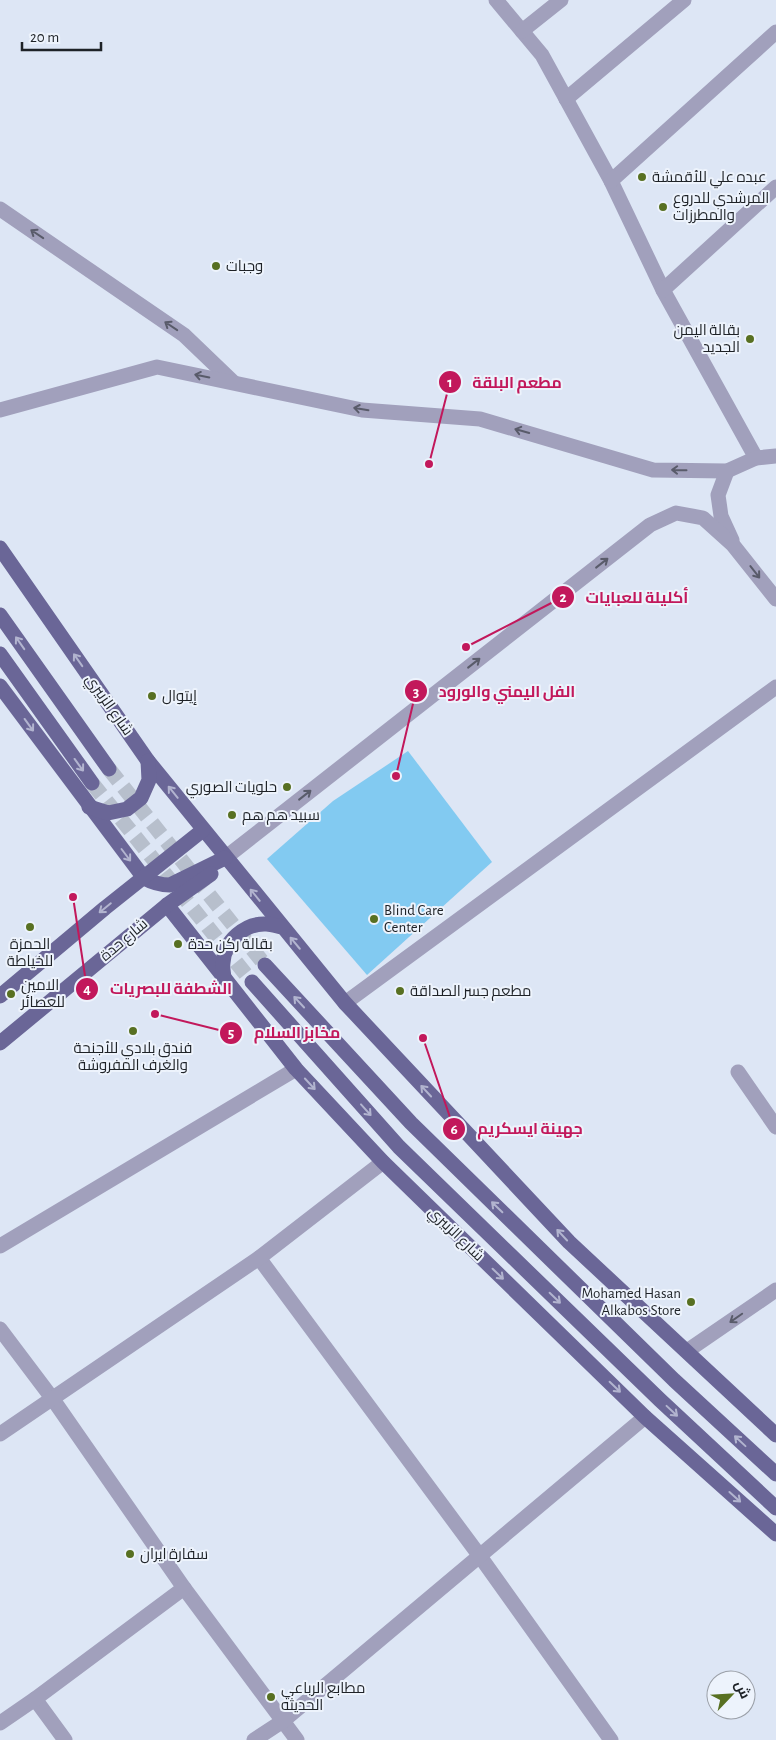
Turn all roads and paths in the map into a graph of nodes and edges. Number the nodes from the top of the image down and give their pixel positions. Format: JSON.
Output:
{"nodes":[{"id":1,"x":496,"y":0,"type":"edge"},
{"id":2,"x":561,"y":0,"type":"edge"},
{"id":3,"x":684,"y":0,"type":"edge"},
{"id":4,"x":522,"y":31,"type":"junction"},
{"id":5,"x":776,"y":32,"type":"edge"},
{"id":6,"x":566,"y":99,"type":"junction"},
{"id":7,"x":611,"y":181,"type":"junction"},
{"id":8,"x":776,"y":187,"type":"edge"},
{"id":9,"x":0,"y":209,"type":"edge"},
{"id":10,"x":662,"y":290,"type":"junction"},
{"id":11,"x":233,"y":382,"type":"junction"},
{"id":12,"x":0,"y":410,"type":"edge"},
{"id":13,"x":776,"y":456,"type":"edge"},
{"id":14,"x":756,"y":458,"type":"junction"},
{"id":15,"x":727,"y":471,"type":"junction"},
{"id":16,"x":733,"y":544,"type":"junction"},
{"id":17,"x":0,"y":548,"type":"edge"},
{"id":18,"x":776,"y":600,"type":"edge"},
{"id":19,"x":0,"y":614,"type":"edge"},
{"id":20,"x":0,"y":654,"type":"edge"},
{"id":21,"x":0,"y":686,"type":"edge"},
{"id":22,"x":776,"y":687,"type":"edge"},
{"id":23,"x":148,"y":761,"type":"junction"},
{"id":24,"x":109,"y":769,"type":"tunnel mouth"},
{"id":25,"x":92,"y":783,"type":"tunnel mouth"},
{"id":26,"x":90,"y":807,"type":"junction"},
{"id":27,"x":203,"y":830,"type":"junction"},
{"id":28,"x":227,"y":860,"type":"junction"},
{"id":29,"x":144,"y":878,"type":"junction"},
{"id":30,"x":166,"y":905,"type":"junction"},
{"id":31,"x":282,"y":928,"type":"junction"},
{"id":32,"x":265,"y":965,"type":"tunnel mouth"},
{"id":33,"x":224,"y":979,"type":"junction"},
{"id":34,"x":252,"y":982,"type":"tunnel mouth"},
{"id":35,"x":0,"y":996,"type":"edge"},
{"id":36,"x":345,"y":1003,"type":"junction"},
{"id":37,"x":0,"y":1043,"type":"edge"},
{"id":38,"x":296,"y":1069,"type":"junction"},
{"id":39,"x":738,"y":1072,"type":"dead end"},
{"id":40,"x":776,"y":1127,"type":"edge"},
{"id":41,"x":383,"y":1162,"type":"junction"},
{"id":42,"x":0,"y":1246,"type":"edge"},
{"id":43,"x":259,"y":1258,"type":"junction"},
{"id":44,"x":776,"y":1290,"type":"edge"},
{"id":45,"x":0,"y":1329,"type":"edge"},
{"id":46,"x":687,"y":1351,"type":"junction"},
{"id":47,"x":52,"y":1398,"type":"junction"},
{"id":48,"x":645,"y":1417,"type":"junction"},
{"id":49,"x":0,"y":1434,"type":"edge"},
{"id":50,"x":776,"y":1435,"type":"edge"},
{"id":51,"x":775,"y":1472,"type":"edge"},
{"id":52,"x":762,"y":1496,"type":"junction"},
{"id":53,"x":776,"y":1508,"type":"edge"},
{"id":54,"x":751,"y":1511,"type":"junction"},
{"id":55,"x":776,"y":1534,"type":"edge"},
{"id":56,"x":479,"y":1555,"type":"junction"},
{"id":57,"x":184,"y":1588,"type":"junction"},
{"id":58,"x":35,"y":1699,"type":"junction"},
{"id":59,"x":283,"y":1721,"type":"junction"},
{"id":60,"x":0,"y":1722,"type":"edge"},
{"id":61,"x":65,"y":1740,"type":"edge"},
{"id":62,"x":254,"y":1740,"type":"edge"},
{"id":63,"x":297,"y":1740,"type":"edge"},
{"id":64,"x":611,"y":1740,"type":"edge"}],
"edges":[{"from":1,"to":4,"type":"street"},
{"from":2,"to":4,"type":"street"},
{"from":3,"to":6,"type":"street"},
{"from":4,"to":6,"type":"street"},
{"from":5,"to":7,"type":"street"},
{"from":6,"to":7,"type":"street"},
{"from":7,"to":10,"type":"street"},
{"from":8,"to":10,"type":"street"},
{"from":11,"to":9,"type":"street","one_way":true},
{"from":10,"to":14,"type":"street"},
{"from":11,"to":12,"type":"street","one_way":true},
{"from":15,"to":11,"type":"street","one_way":true},
{"from":13,"to":14,"type":"street"},
{"from":14,"to":15,"type":"street"},
{"from":15,"to":16,"type":"street"},
{"from":16,"to":18,"type":"street","one_way":true},
{"from":28,"to":16,"type":"street","one_way":true},
{"from":23,"to":17,"type":"main road","name":"شارع الزبيري","one_way":true},
{"from":24,"to":19,"type":"main road","one_way":true},
{"from":20,"to":25,"type":"main road","one_way":true},
{"from":21,"to":26,"type":"main road","one_way":true},
{"from":22,"to":36,"type":"street"},
{"from":23,"to":26,"type":"main road"},
{"from":27,"to":23,"type":"main road","name":"شارع الزبيري","one_way":true},
{"from":26,"to":29,"type":"main road","one_way":true},
{"from":27,"to":28,"type":"main road","name":"شارع الزبيري"},
{"from":27,"to":29,"type":"main road"},
{"from":28,"to":29,"type":"main road"},
{"from":28,"to":30,"type":"main road","name":"شارع حدة"},
{"from":31,"to":28,"type":"main road","name":"شارع الزبيري","one_way":true},
{"from":29,"to":35,"type":"main road","one_way":true},
{"from":30,"to":33,"type":"main road","name":"شارع الزبيري"},
{"from":30,"to":37,"type":"main road","name":"شارع حدة"},
{"from":31,"to":33,"type":"main road"},
{"from":36,"to":31,"type":"main road","name":"شارع الزبيري","one_way":true},
{"from":51,"to":32,"type":"main road","one_way":true},
{"from":33,"to":38,"type":"main road","name":"شارع الزبيري"},
{"from":34,"to":52,"type":"main road","name":"شارع الزبيري","one_way":true},
{"from":46,"to":36,"type":"main road","name":"شارع الزبيري","one_way":true},
{"from":38,"to":41,"type":"main road","name":"شارع الزبيري","one_way":true},
{"from":38,"to":42,"type":"street"},
{"from":39,"to":40,"type":"street"},
{"from":41,"to":43,"type":"street"},
{"from":41,"to":48,"type":"main road","name":"شارع الزبيري","one_way":true},
{"from":43,"to":47,"type":"street"},
{"from":43,"to":56,"type":"street"},
{"from":44,"to":46,"type":"street","one_way":true},
{"from":45,"to":47,"type":"street"},
{"from":46,"to":50,"type":"main road","name":"شارع الزبيري"},
{"from":47,"to":49,"type":"street"},
{"from":47,"to":57,"type":"street"},
{"from":48,"to":54,"type":"main road","name":"شارع الزبيري","one_way":true},
{"from":48,"to":56,"type":"street"},
{"from":52,"to":53,"type":"main road","name":"شارع الزبيري"},
{"from":52,"to":54,"type":"main road"},
{"from":54,"to":55,"type":"main road","name":"شارع الزبيري"},
{"from":56,"to":59,"type":"street"},
{"from":56,"to":64,"type":"street"},
{"from":57,"to":58,"type":"street"},
{"from":57,"to":59,"type":"street"},
{"from":58,"to":60,"type":"street"},
{"from":58,"to":61,"type":"street"},
{"from":59,"to":62,"type":"street"},
{"from":59,"to":63,"type":"street"}]}
